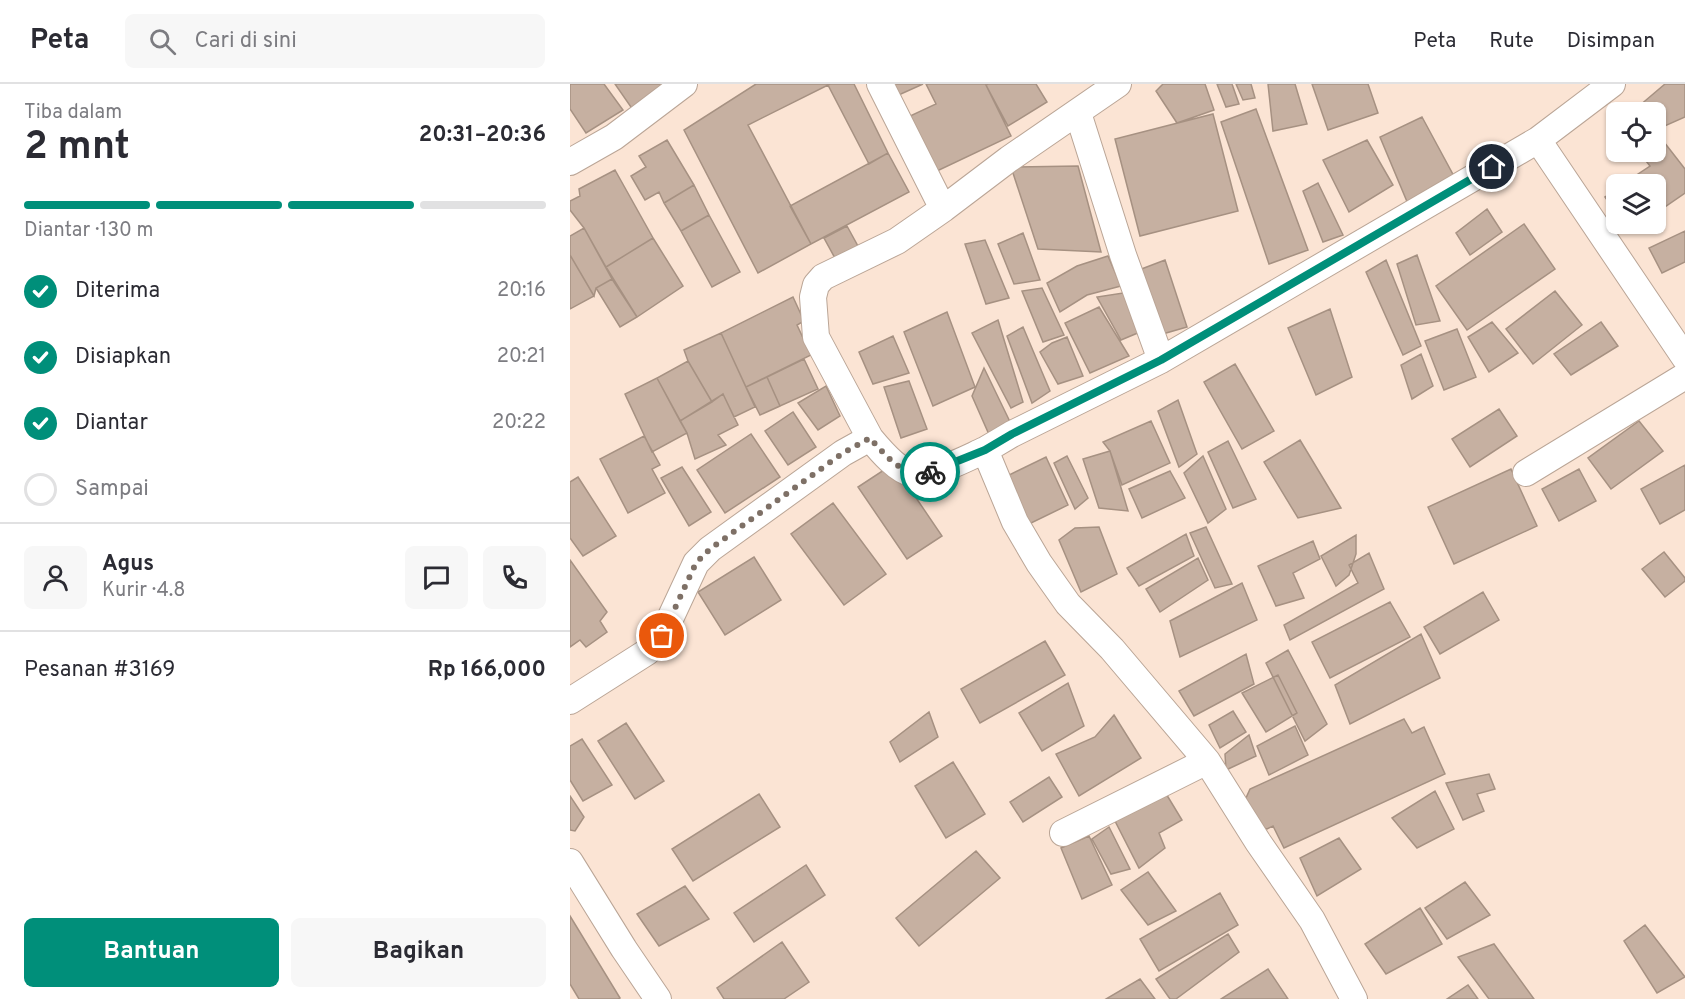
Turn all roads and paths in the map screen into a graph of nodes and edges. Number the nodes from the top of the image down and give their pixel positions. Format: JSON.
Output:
{"nodes":[{"id":1,"x":684,"y":84,"type":"edge"},
{"id":2,"x":880,"y":84,"type":"edge"},
{"id":3,"x":1118,"y":84,"type":"edge"},
{"id":4,"x":1612,"y":84,"type":"edge"},
{"id":5,"x":1078,"y":113,"type":"junction"},
{"id":6,"x":1538,"y":140,"type":"junction"},
{"id":7,"x":570,"y":162,"type":"edge"},
{"id":8,"x":934,"y":192,"type":"junction"},
{"id":9,"x":1685,"y":358,"type":"edge"},
{"id":10,"x":1161,"y":360,"type":"junction"},
{"id":11,"x":1685,"y":376,"type":"edge"},
{"id":12,"x":870,"y":438,"type":"junction"},
{"id":13,"x":985,"y":450,"type":"junction"},
{"id":14,"x":1526,"y":473,"type":"dead end"},
{"id":15,"x":570,"y":701,"type":"edge"},
{"id":16,"x":1207,"y":761,"type":"junction"},
{"id":17,"x":1063,"y":833,"type":"dead end"},
{"id":18,"x":570,"y":862,"type":"edge"},
{"id":19,"x":658,"y":999,"type":"edge"},
{"id":20,"x":1354,"y":999,"type":"edge"}],
"edges":[{"from":1,"to":7,"type":"street"},
{"from":2,"to":8,"type":"street"},
{"from":3,"to":5,"type":"street"},
{"from":4,"to":6,"type":"street"},
{"from":5,"to":8,"type":"street"},
{"from":5,"to":10,"type":"street"},
{"from":6,"to":9,"type":"street"},
{"from":6,"to":10,"type":"street"},
{"from":8,"to":12,"type":"street"},
{"from":10,"to":13,"type":"street"},
{"from":11,"to":14,"type":"street"},
{"from":12,"to":13,"type":"street"},
{"from":12,"to":15,"type":"street"},
{"from":13,"to":16,"type":"street"},
{"from":16,"to":17,"type":"street"},
{"from":16,"to":20,"type":"street"},
{"from":18,"to":19,"type":"street"}]}
